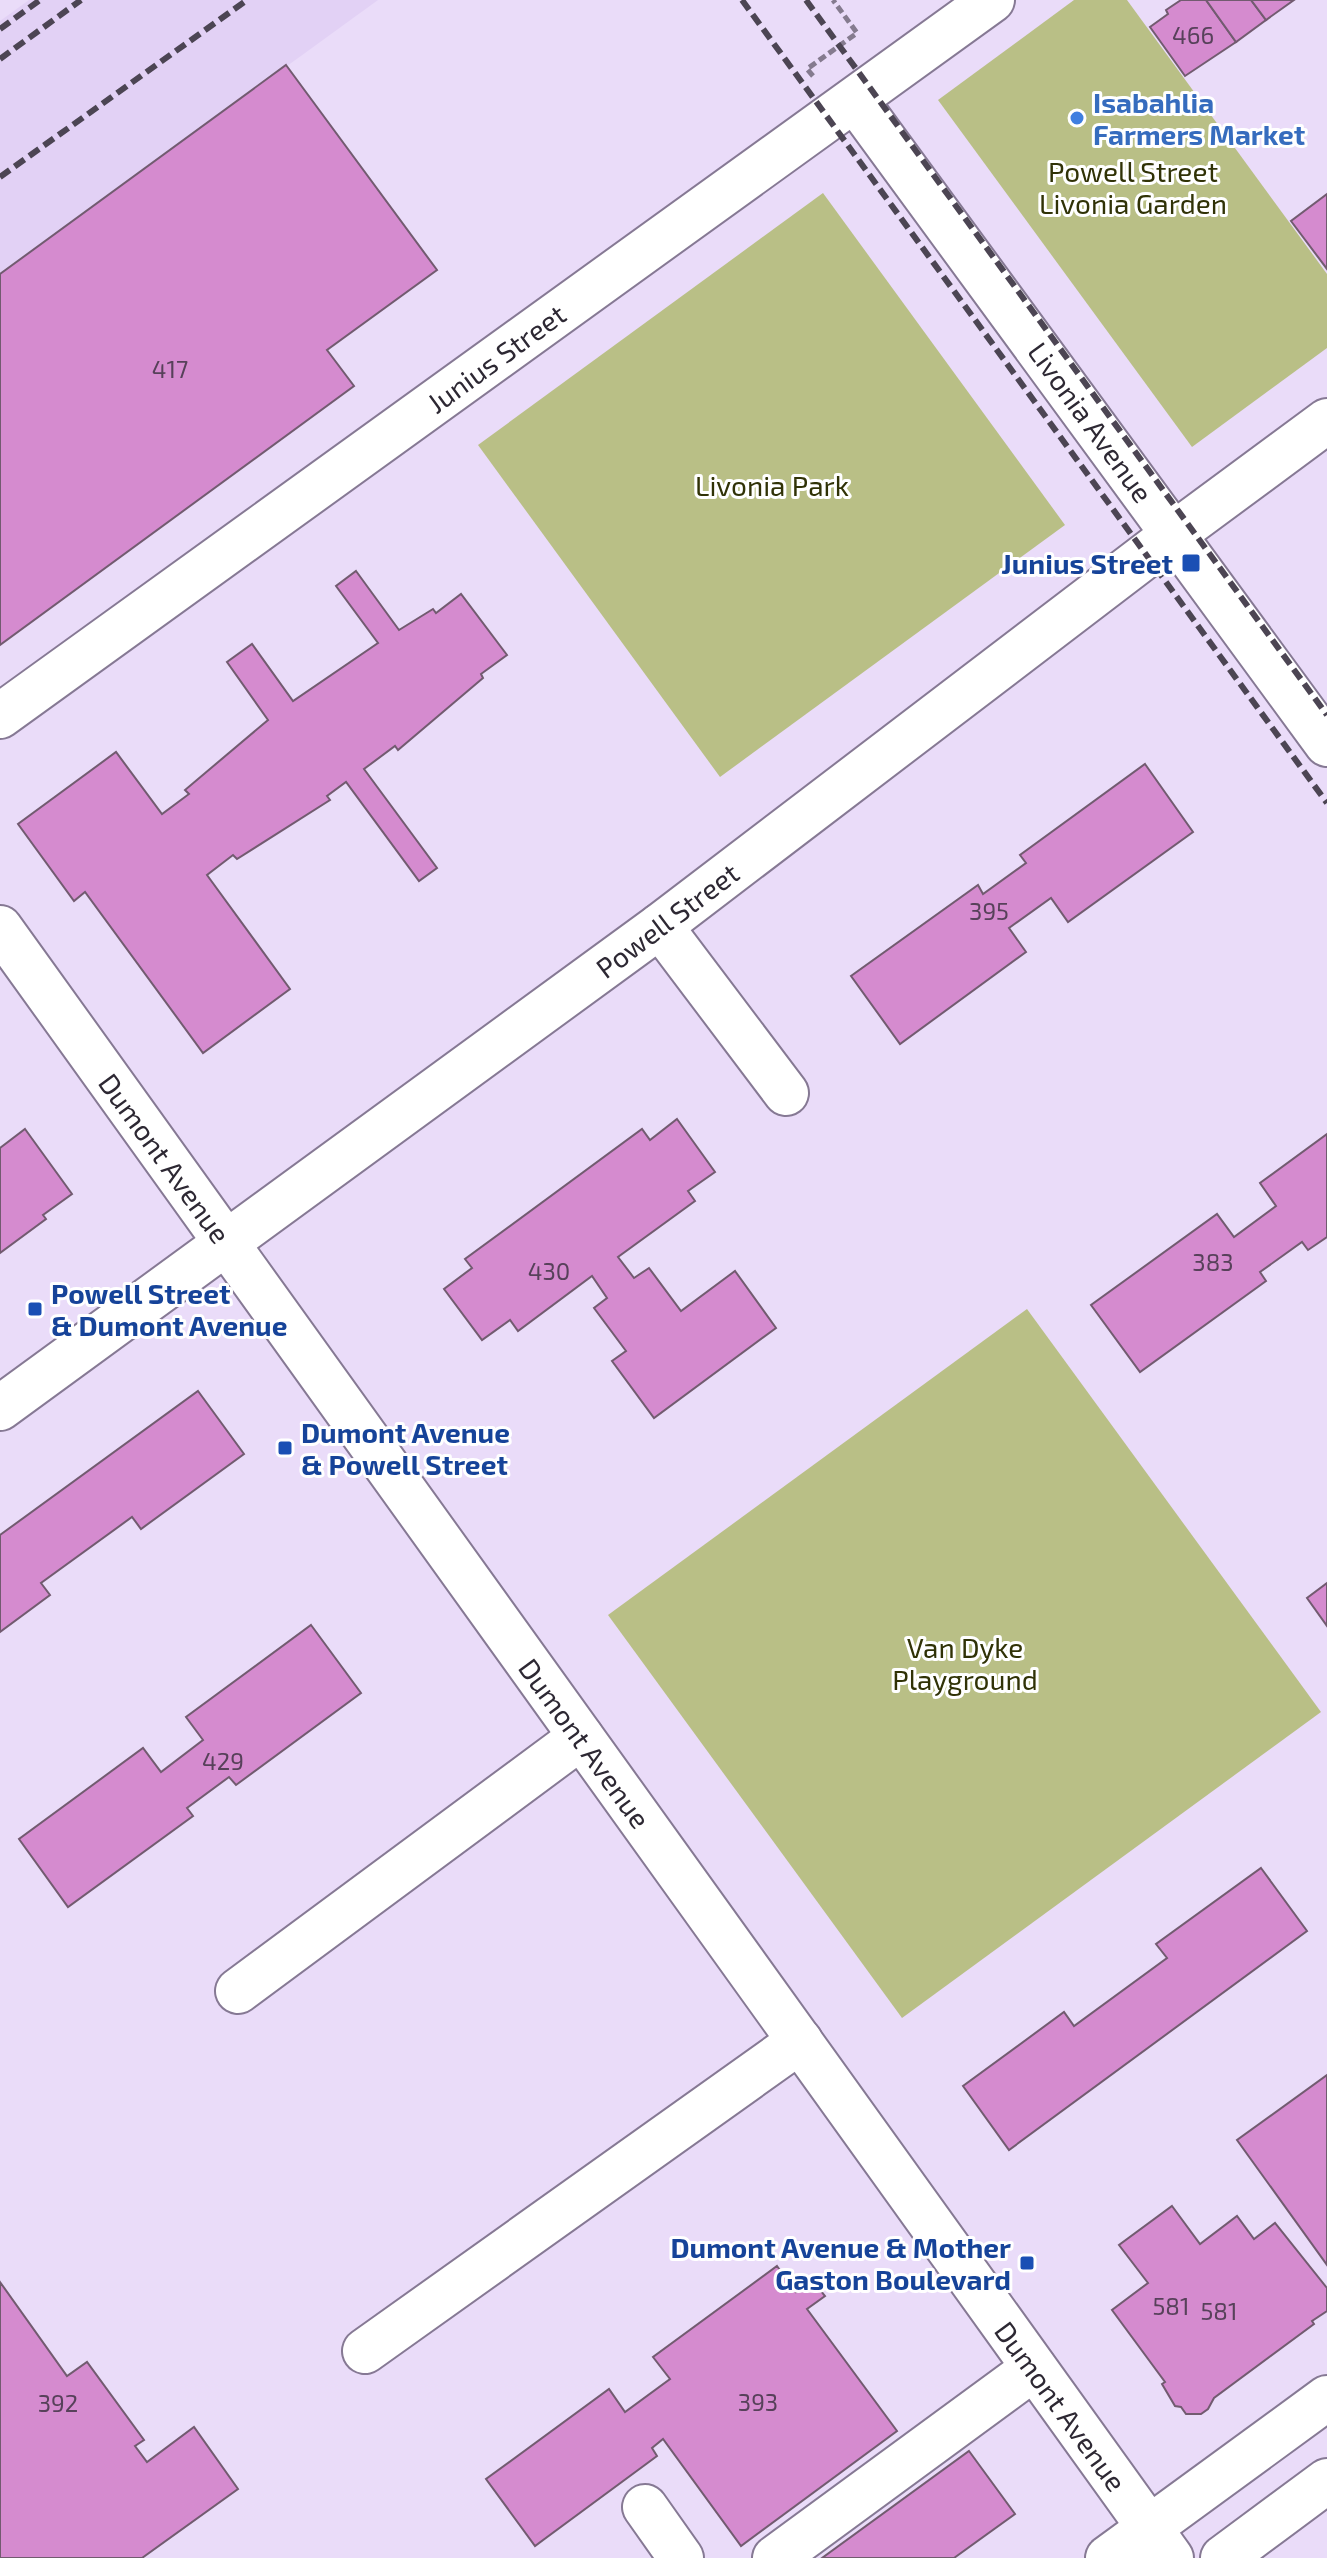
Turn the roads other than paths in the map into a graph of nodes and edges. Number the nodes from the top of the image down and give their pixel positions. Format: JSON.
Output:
{"nodes":[{"id":1,"x":992,"y":0,"type":"edge"},
{"id":2,"x":855,"y":100,"type":"junction"},
{"id":3,"x":1327,"y":421,"type":"edge"},
{"id":4,"x":1174,"y":534,"type":"junction"},
{"id":5,"x":0,"y":716,"type":"edge"},
{"id":6,"x":1327,"y":744,"type":"edge"},
{"id":7,"x":660,"y":926,"type":"junction"},
{"id":8,"x":0,"y":928,"type":"edge"},
{"id":9,"x":786,"y":1093,"type":"dead end"},
{"id":10,"x":227,"y":1244,"type":"junction"},
{"id":11,"x":0,"y":1408,"type":"edge"},
{"id":12,"x":581,"y":1737,"type":"junction"},
{"id":13,"x":238,"y":1991,"type":"dead end"},
{"id":14,"x":800,"y":2041,"type":"junction"},
{"id":15,"x":365,"y":2351,"type":"dead end"},
{"id":16,"x":1034,"y":2368,"type":"junction"},
{"id":17,"x":1327,"y":2398,"type":"edge"},
{"id":18,"x":1327,"y":2481,"type":"edge"},
{"id":19,"x":645,"y":2507,"type":"dead end"},
{"id":20,"x":1160,"y":2543,"type":"edge"},
{"id":21,"x":681,"y":2558,"type":"edge"},
{"id":22,"x":775,"y":2558,"type":"edge"},
{"id":23,"x":1108,"y":2558,"type":"edge"},
{"id":24,"x":1223,"y":2558,"type":"edge"}],
"edges":[{"from":1,"to":2,"type":"street","name":"Junius Street"},
{"from":2,"to":4,"type":"street","name":"Livonia Avenue"},
{"from":2,"to":5,"type":"street","name":"Junius Street"},
{"from":3,"to":4,"type":"street","name":"Powell Street"},
{"from":4,"to":6,"type":"street","name":"Livonia Avenue"},
{"from":4,"to":7,"type":"street","name":"Powell Street"},
{"from":7,"to":9,"type":"street"},
{"from":7,"to":10,"type":"street","name":"Powell Street"},
{"from":8,"to":10,"type":"street","name":"Dumont Avenue"},
{"from":10,"to":11,"type":"street","name":"Powell Street"},
{"from":10,"to":12,"type":"street","name":"Dumont Avenue"},
{"from":12,"to":13,"type":"street"},
{"from":12,"to":14,"type":"street","name":"Dumont Avenue"},
{"from":14,"to":15,"type":"street"},
{"from":14,"to":16,"type":"street","name":"Dumont Avenue"},
{"from":16,"to":20,"type":"street","name":"Dumont Avenue"},
{"from":16,"to":22,"type":"street"},
{"from":17,"to":20,"type":"street"},
{"from":18,"to":24,"type":"street"},
{"from":19,"to":21,"type":"street"},
{"from":20,"to":23,"type":"street"}]}
